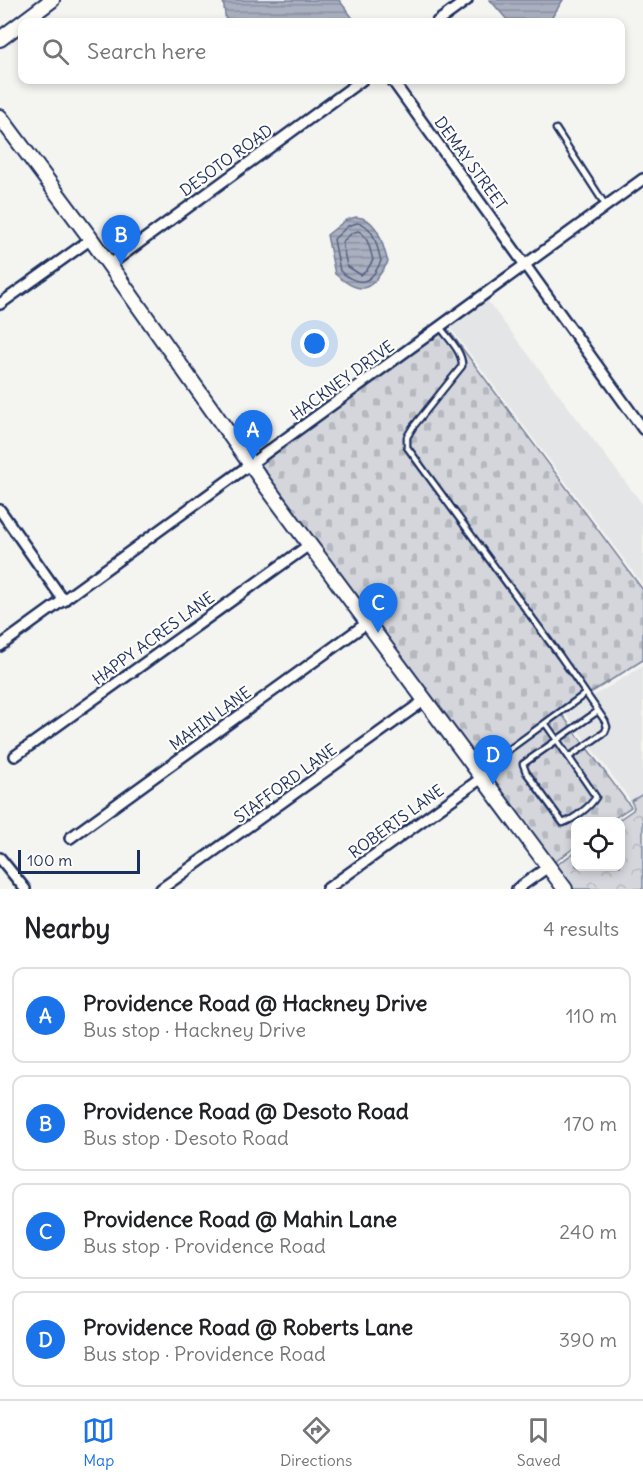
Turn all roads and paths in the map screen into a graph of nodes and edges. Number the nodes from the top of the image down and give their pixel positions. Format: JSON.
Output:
{"nodes":[{"id":1,"x":52,"y":0,"type":"edge"},
{"id":2,"x":467,"y":0,"type":"edge"},
{"id":3,"x":28,"y":18,"type":"edge"},
{"id":4,"x":443,"y":18,"type":"edge"},
{"id":5,"x":18,"y":26,"type":"edge"},
{"id":6,"x":0,"y":39,"type":"edge"},
{"id":7,"x":357,"y":84,"type":"edge"},
{"id":8,"x":395,"y":84,"type":"edge"},
{"id":9,"x":0,"y":117,"type":"edge"},
{"id":10,"x":556,"y":129,"type":"dead end"},
{"id":11,"x":643,"y":179,"type":"edge"},
{"id":12,"x":606,"y":206,"type":"junction"},
{"id":13,"x":91,"y":239,"type":"junction"},
{"id":14,"x":109,"y":265,"type":"junction"},
{"id":15,"x":526,"y":265,"type":"junction"},
{"id":16,"x":0,"y":304,"type":"edge"},
{"id":17,"x":440,"y":327,"type":"junction"},
{"id":18,"x":643,"y":429,"type":"edge"},
{"id":19,"x":250,"y":465,"type":"junction"},
{"id":20,"x":0,"y":510,"type":"edge"},
{"id":21,"x":309,"y":545,"type":"junction"},
{"id":22,"x":64,"y":601,"type":"junction"},
{"id":23,"x":367,"y":623,"type":"junction"},
{"id":24,"x":0,"y":646,"type":"edge"},
{"id":25,"x":585,"y":694,"type":"junction"},
{"id":26,"x":425,"y":700,"type":"junction"},
{"id":27,"x":598,"y":711,"type":"junction"},
{"id":28,"x":545,"y":723,"type":"junction"},
{"id":29,"x":557,"y":740,"type":"junction"},
{"id":30,"x":15,"y":756,"type":"dead end"},
{"id":31,"x":569,"y":758,"type":"junction"},
{"id":32,"x":481,"y":774,"type":"junction"},
{"id":33,"x":70,"y":838,"type":"dead end"},
{"id":34,"x":0,"y":858,"type":"edge"},
{"id":35,"x":548,"y":867,"type":"junction"},
{"id":36,"x":25,"y":889,"type":"edge"},
{"id":37,"x":161,"y":889,"type":"edge"},
{"id":38,"x":327,"y":889,"type":"edge"},
{"id":39,"x":517,"y":889,"type":"edge"},
{"id":40,"x":565,"y":889,"type":"edge"}],
"edges":[{"from":1,"to":3,"type":"street"},
{"from":2,"to":4,"type":"street"},
{"from":5,"to":6,"type":"street"},
{"from":7,"to":14,"type":"street","name":"DESOTO ROAD"},
{"from":8,"to":15,"type":"street","name":"DEMAY STREET"},
{"from":9,"to":13,"type":"street"},
{"from":10,"to":12,"type":"lane"},
{"from":11,"to":12,"type":"street","name":"HACKNEY DRIVE"},
{"from":12,"to":15,"type":"street","name":"HACKNEY DRIVE"},
{"from":13,"to":14,"type":"street"},
{"from":13,"to":16,"type":"street"},
{"from":14,"to":19,"type":"street"},
{"from":15,"to":17,"type":"street","name":"HACKNEY DRIVE"},
{"from":15,"to":18,"type":"street","name":"DEMAY STREET"},
{"from":17,"to":19,"type":"street","name":"HACKNEY DRIVE"},
{"from":17,"to":25,"type":"lane"},
{"from":19,"to":21,"type":"street"},
{"from":19,"to":22,"type":"street","name":"HACKNEY DRIVE"},
{"from":20,"to":22,"type":"street"},
{"from":21,"to":23,"type":"street"},
{"from":21,"to":30,"type":"street","name":"HAPPY ACRES LANE"},
{"from":22,"to":24,"type":"street","name":"HACKNEY DRIVE"},
{"from":23,"to":26,"type":"street"},
{"from":23,"to":33,"type":"street","name":"MAHIN LANE"},
{"from":25,"to":27,"type":"lane"},
{"from":25,"to":28,"type":"lane"},
{"from":26,"to":32,"type":"street"},
{"from":26,"to":37,"type":"street","name":"STAFFORD LANE"},
{"from":27,"to":29,"type":"lane"},
{"from":27,"to":31,"type":"lane"},
{"from":28,"to":29,"type":"lane"},
{"from":28,"to":32,"type":"lane"},
{"from":29,"to":31,"type":"lane"},
{"from":29,"to":31,"type":"lane"},
{"from":32,"to":35,"type":"street"},
{"from":32,"to":38,"type":"street","name":"ROBERTS LANE"},
{"from":34,"to":36,"type":"street"},
{"from":35,"to":39,"type":"street"},
{"from":35,"to":40,"type":"street"}]}
